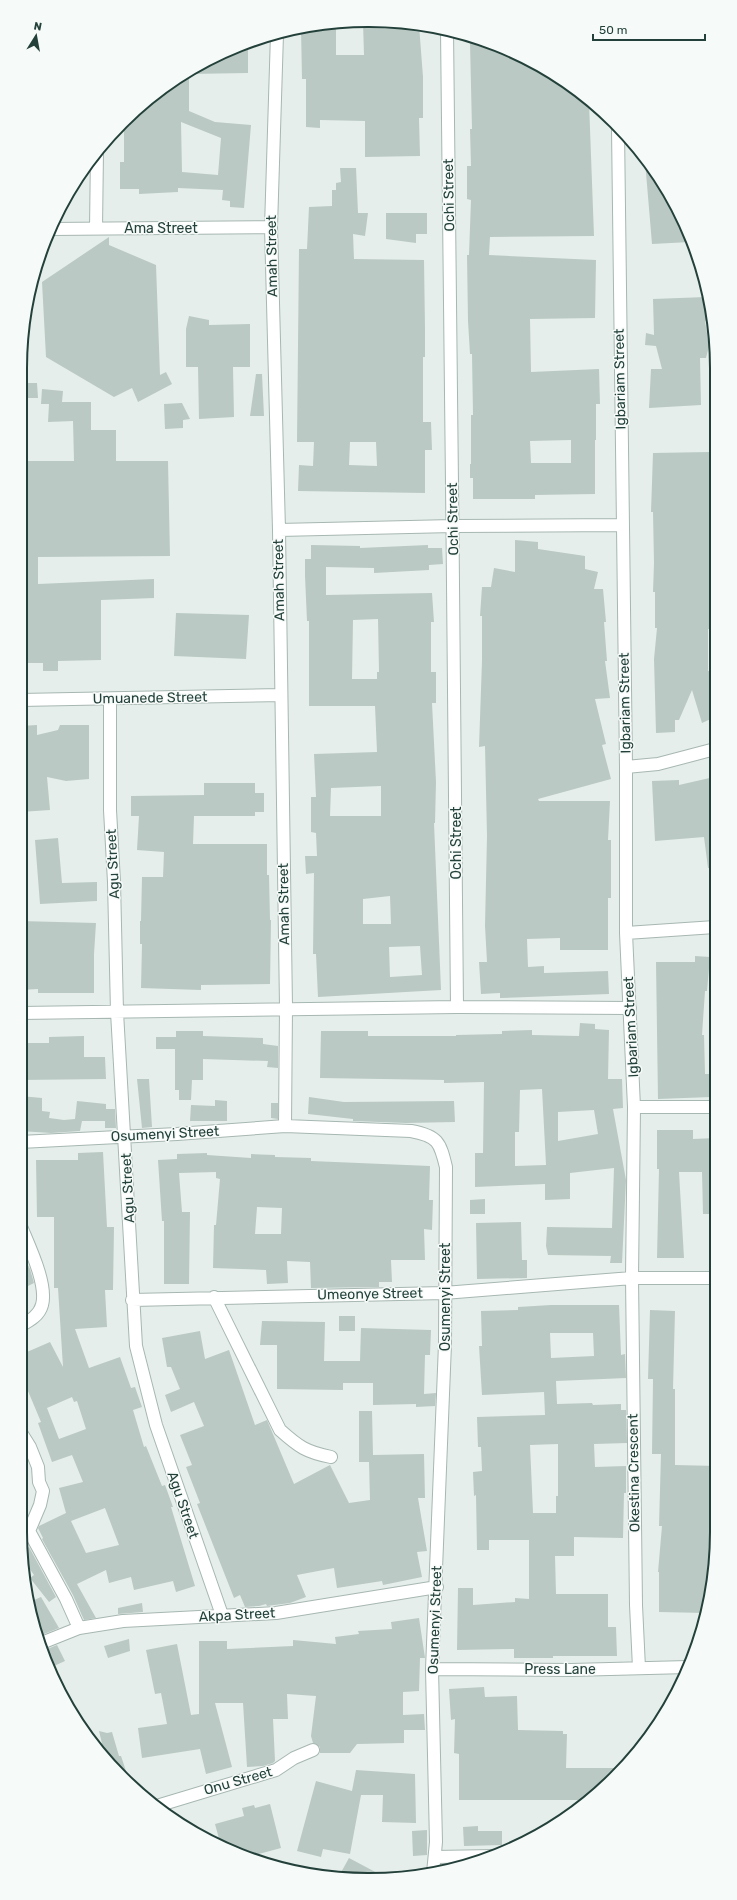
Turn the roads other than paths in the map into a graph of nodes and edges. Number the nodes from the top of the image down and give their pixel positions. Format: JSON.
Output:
{"nodes":[{"id":1,"x":447,"y":37,"type":"edge"},
{"id":2,"x":277,"y":40,"type":"edge"},
{"id":3,"x":618,"y":136,"type":"edge"},
{"id":4,"x":97,"y":163,"type":"edge"},
{"id":5,"x":271,"y":227,"type":"junction"},
{"id":6,"x":96,"y":228,"type":"junction"},
{"id":7,"x":57,"y":229,"type":"edge"},
{"id":8,"x":622,"y":525,"type":"junction"},
{"id":9,"x":453,"y":526,"type":"junction"},
{"id":10,"x":279,"y":530,"type":"junction"},
{"id":11,"x":281,"y":695,"type":"junction"},
{"id":12,"x":110,"y":699,"type":"junction"},
{"id":13,"x":27,"y":700,"type":"edge"},
{"id":14,"x":710,"y":751,"type":"edge"},
{"id":15,"x":626,"y":768,"type":"junction"},
{"id":16,"x":710,"y":927,"type":"edge"},
{"id":17,"x":626,"y":933,"type":"junction"},
{"id":18,"x":457,"y":1007,"type":"junction"},
{"id":19,"x":630,"y":1008,"type":"junction"},
{"id":20,"x":286,"y":1010,"type":"junction"},
{"id":21,"x":117,"y":1012,"type":"junction"},
{"id":22,"x":27,"y":1013,"type":"edge"},
{"id":23,"x":634,"y":1107,"type":"junction"},
{"id":24,"x":710,"y":1108,"type":"edge"},
{"id":25,"x":285,"y":1126,"type":"junction"},
{"id":26,"x":124,"y":1136,"type":"junction"},
{"id":27,"x":27,"y":1142,"type":"edge"},
{"id":28,"x":27,"y":1242,"type":"edge"},
{"id":29,"x":632,"y":1278,"type":"junction"},
{"id":30,"x":710,"y":1278,"type":"edge"},
{"id":31,"x":444,"y":1293,"type":"junction"},
{"id":32,"x":214,"y":1297,"type":"junction"},
{"id":33,"x":132,"y":1300,"type":"junction"},
{"id":34,"x":27,"y":1321,"type":"edge"},
{"id":35,"x":27,"y":1442,"type":"edge"},
{"id":36,"x":331,"y":1457,"type":"dead end"},
{"id":37,"x":27,"y":1526,"type":"edge"},
{"id":38,"x":27,"y":1531,"type":"edge"},
{"id":39,"x":437,"y":1587,"type":"junction"},
{"id":40,"x":222,"y":1615,"type":"junction"},
{"id":41,"x":79,"y":1628,"type":"junction"},
{"id":42,"x":45,"y":1642,"type":"edge"},
{"id":43,"x":682,"y":1667,"type":"edge"},
{"id":44,"x":639,"y":1668,"type":"junction"},
{"id":45,"x":432,"y":1669,"type":"junction"},
{"id":46,"x":313,"y":1750,"type":"dead end"},
{"id":47,"x":164,"y":1804,"type":"edge"},
{"id":48,"x":473,"y":1856,"type":"edge"},
{"id":49,"x":435,"y":1857,"type":"junction"},
{"id":50,"x":434,"y":1866,"type":"edge"}],
"edges":[{"from":1,"to":9,"type":"street","name":"Ochi Street"},
{"from":2,"to":5,"type":"street","name":"Amah Street"},
{"from":3,"to":8,"type":"street","name":"Igbariam Street"},
{"from":4,"to":6,"type":"street"},
{"from":5,"to":6,"type":"street","name":"Ama Street"},
{"from":5,"to":10,"type":"street","name":"Amah Street"},
{"from":6,"to":7,"type":"street","name":"Ama Street"},
{"from":8,"to":9,"type":"street"},
{"from":8,"to":15,"type":"street","name":"Igbariam Street"},
{"from":9,"to":10,"type":"street"},
{"from":9,"to":18,"type":"street","name":"Ochi Street"},
{"from":10,"to":11,"type":"street","name":"Amah Street"},
{"from":11,"to":12,"type":"street","name":"Umuanede Street"},
{"from":11,"to":20,"type":"street","name":"Amah Street"},
{"from":12,"to":13,"type":"street","name":"Umuanede Street"},
{"from":12,"to":21,"type":"street","name":"Agu Street"},
{"from":14,"to":15,"type":"street"},
{"from":15,"to":17,"type":"street","name":"Igbariam Street"},
{"from":16,"to":17,"type":"street"},
{"from":17,"to":19,"type":"street","name":"Igbariam Street"},
{"from":18,"to":19,"type":"street"},
{"from":18,"to":20,"type":"street"},
{"from":19,"to":23,"type":"street","name":"Igbariam Street"},
{"from":20,"to":21,"type":"street"},
{"from":20,"to":25,"type":"street","name":"Amah Street"},
{"from":21,"to":22,"type":"street"},
{"from":21,"to":26,"type":"street","name":"Agu Street"},
{"from":23,"to":24,"type":"street"},
{"from":23,"to":29,"type":"street","name":"Igbariam Street"},
{"from":25,"to":26,"type":"street","name":"Osumenyi Street"},
{"from":25,"to":31,"type":"street","name":"Osumenyi Street"},
{"from":26,"to":27,"type":"street","name":"Osumenyi Street"},
{"from":26,"to":33,"type":"street","name":"Agu Street"},
{"from":28,"to":34,"type":"street"},
{"from":29,"to":30,"type":"street","name":"Umeonye Street"},
{"from":29,"to":31,"type":"street","name":"Umeonye Street"},
{"from":29,"to":44,"type":"street","name":"Okestina Crescent"},
{"from":31,"to":32,"type":"street","name":"Umeonye Street"},
{"from":31,"to":39,"type":"street","name":"Osumenyi Street"},
{"from":32,"to":33,"type":"street","name":"Umeonye Street"},
{"from":32,"to":36,"type":"street"},
{"from":33,"to":40,"type":"street","name":"Agu Street"},
{"from":35,"to":37,"type":"street"},
{"from":38,"to":41,"type":"street"},
{"from":39,"to":40,"type":"street","name":"Akpa Street"},
{"from":39,"to":45,"type":"street","name":"Osumenyi Street"},
{"from":40,"to":41,"type":"street","name":"Akpa Street"},
{"from":41,"to":42,"type":"street","name":"Akpa Street"},
{"from":43,"to":44,"type":"street","name":"Press Lane"},
{"from":44,"to":45,"type":"street","name":"Press Lane"},
{"from":45,"to":49,"type":"street","name":"Osumenyi Street"},
{"from":46,"to":47,"type":"street","name":"Onu Street"},
{"from":48,"to":49,"type":"street"},
{"from":49,"to":50,"type":"street","name":"Osumenyi Street"}]}
